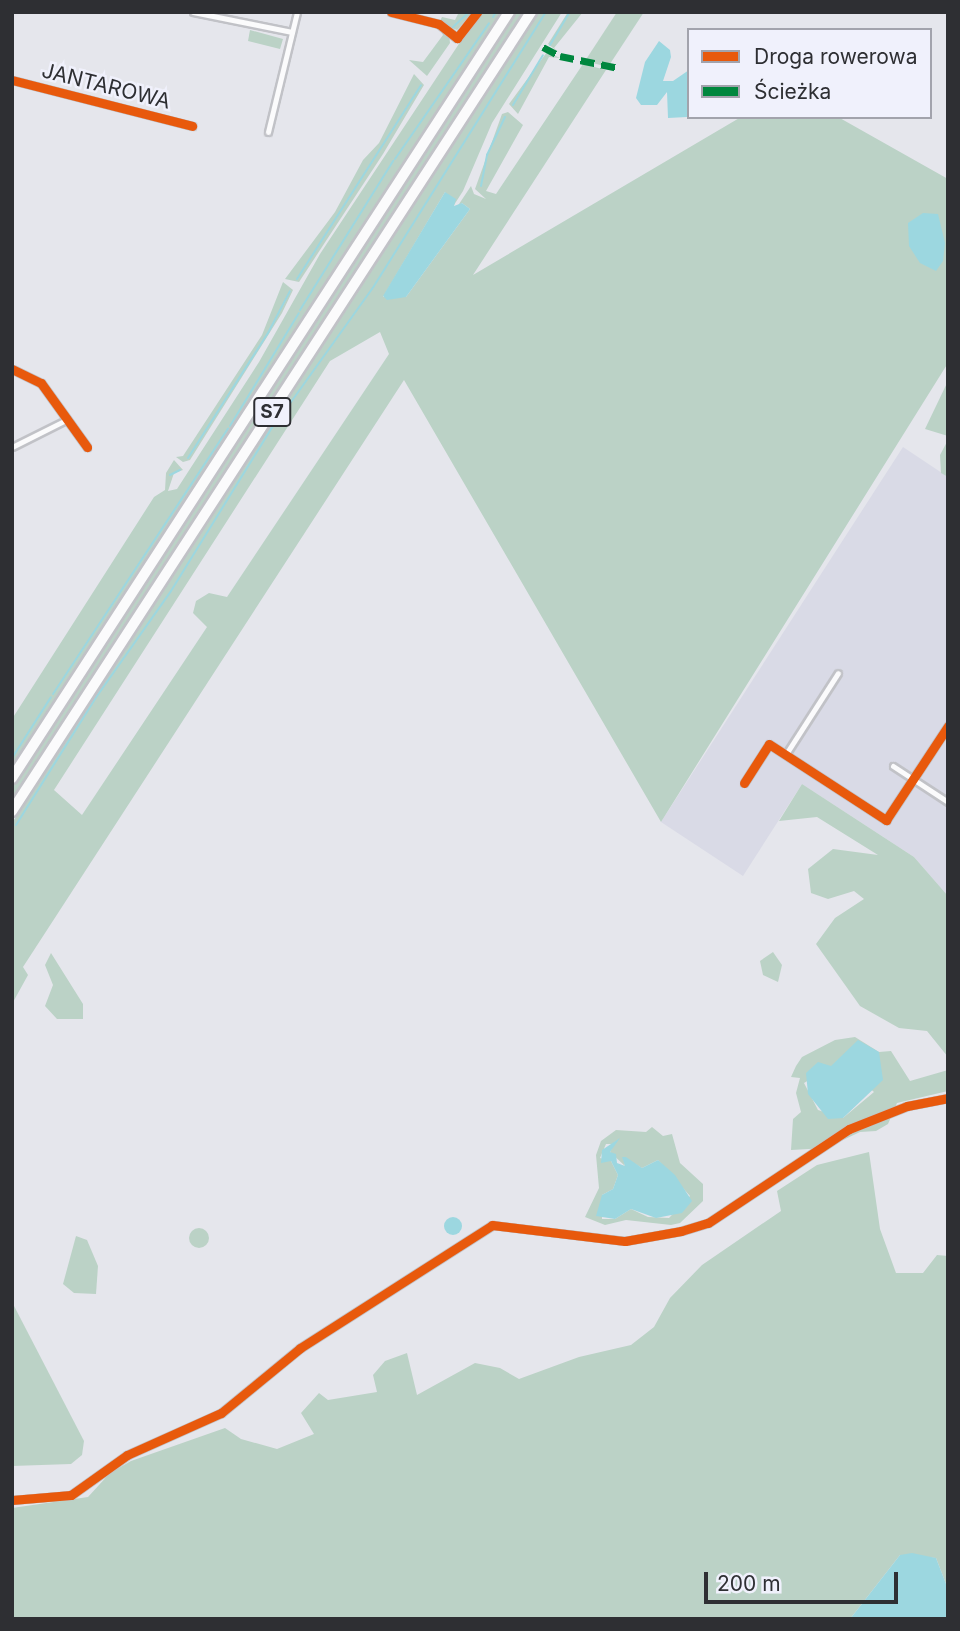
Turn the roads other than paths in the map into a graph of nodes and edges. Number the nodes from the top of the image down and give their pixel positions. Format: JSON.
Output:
{"nodes":[{"id":1,"x":193,"y":12,"type":"edge"},
{"id":2,"x":297,"y":12,"type":"edge"},
{"id":3,"x":391,"y":12,"type":"edge"},
{"id":4,"x":477,"y":12,"type":"edge"},
{"id":5,"x":509,"y":12,"type":"edge"},
{"id":6,"x":531,"y":12,"type":"edge"},
{"id":7,"x":292,"y":32,"type":"junction"},
{"id":8,"x":12,"y":80,"type":"edge"},
{"id":9,"x":192,"y":126,"type":"dead end"},
{"id":10,"x":268,"y":132,"type":"dead end"},
{"id":11,"x":12,"y":369,"type":"edge"},
{"id":12,"x":66,"y":420,"type":"junction"},
{"id":13,"x":12,"y":447,"type":"edge"},
{"id":14,"x":86,"y":447,"type":"dead end"},
{"id":15,"x":838,"y":674,"type":"dead end"},
{"id":16,"x":948,"y":726,"type":"edge"},
{"id":17,"x":786,"y":754,"type":"junction"},
{"id":18,"x":893,"y":766,"type":"dead end"},
{"id":19,"x":12,"y":778,"type":"edge"},
{"id":20,"x":913,"y":779,"type":"junction"},
{"id":21,"x":744,"y":783,"type":"dead end"},
{"id":22,"x":948,"y":802,"type":"edge"},
{"id":23,"x":12,"y":811,"type":"edge"},
{"id":24,"x":948,"y":1098,"type":"edge"},
{"id":25,"x":12,"y":1500,"type":"edge"}],
"edges":[{"from":1,"to":7,"type":"street"},
{"from":2,"to":7,"type":"street"},
{"from":3,"to":4,"type":"street"},
{"from":5,"to":19,"type":"highway","number":"S7"},
{"from":6,"to":23,"type":"highway","number":"S7"},
{"from":7,"to":10,"type":"street"},
{"from":8,"to":9,"type":"street","name":"JANTAROWA"},
{"from":11,"to":12,"type":"street"},
{"from":12,"to":13,"type":"street"},
{"from":12,"to":14,"type":"street"},
{"from":15,"to":17,"type":"street"},
{"from":16,"to":20,"type":"street"},
{"from":17,"to":20,"type":"street"},
{"from":17,"to":21,"type":"street"},
{"from":18,"to":20,"type":"street"},
{"from":20,"to":22,"type":"street"},
{"from":24,"to":25,"type":"street"}]}
